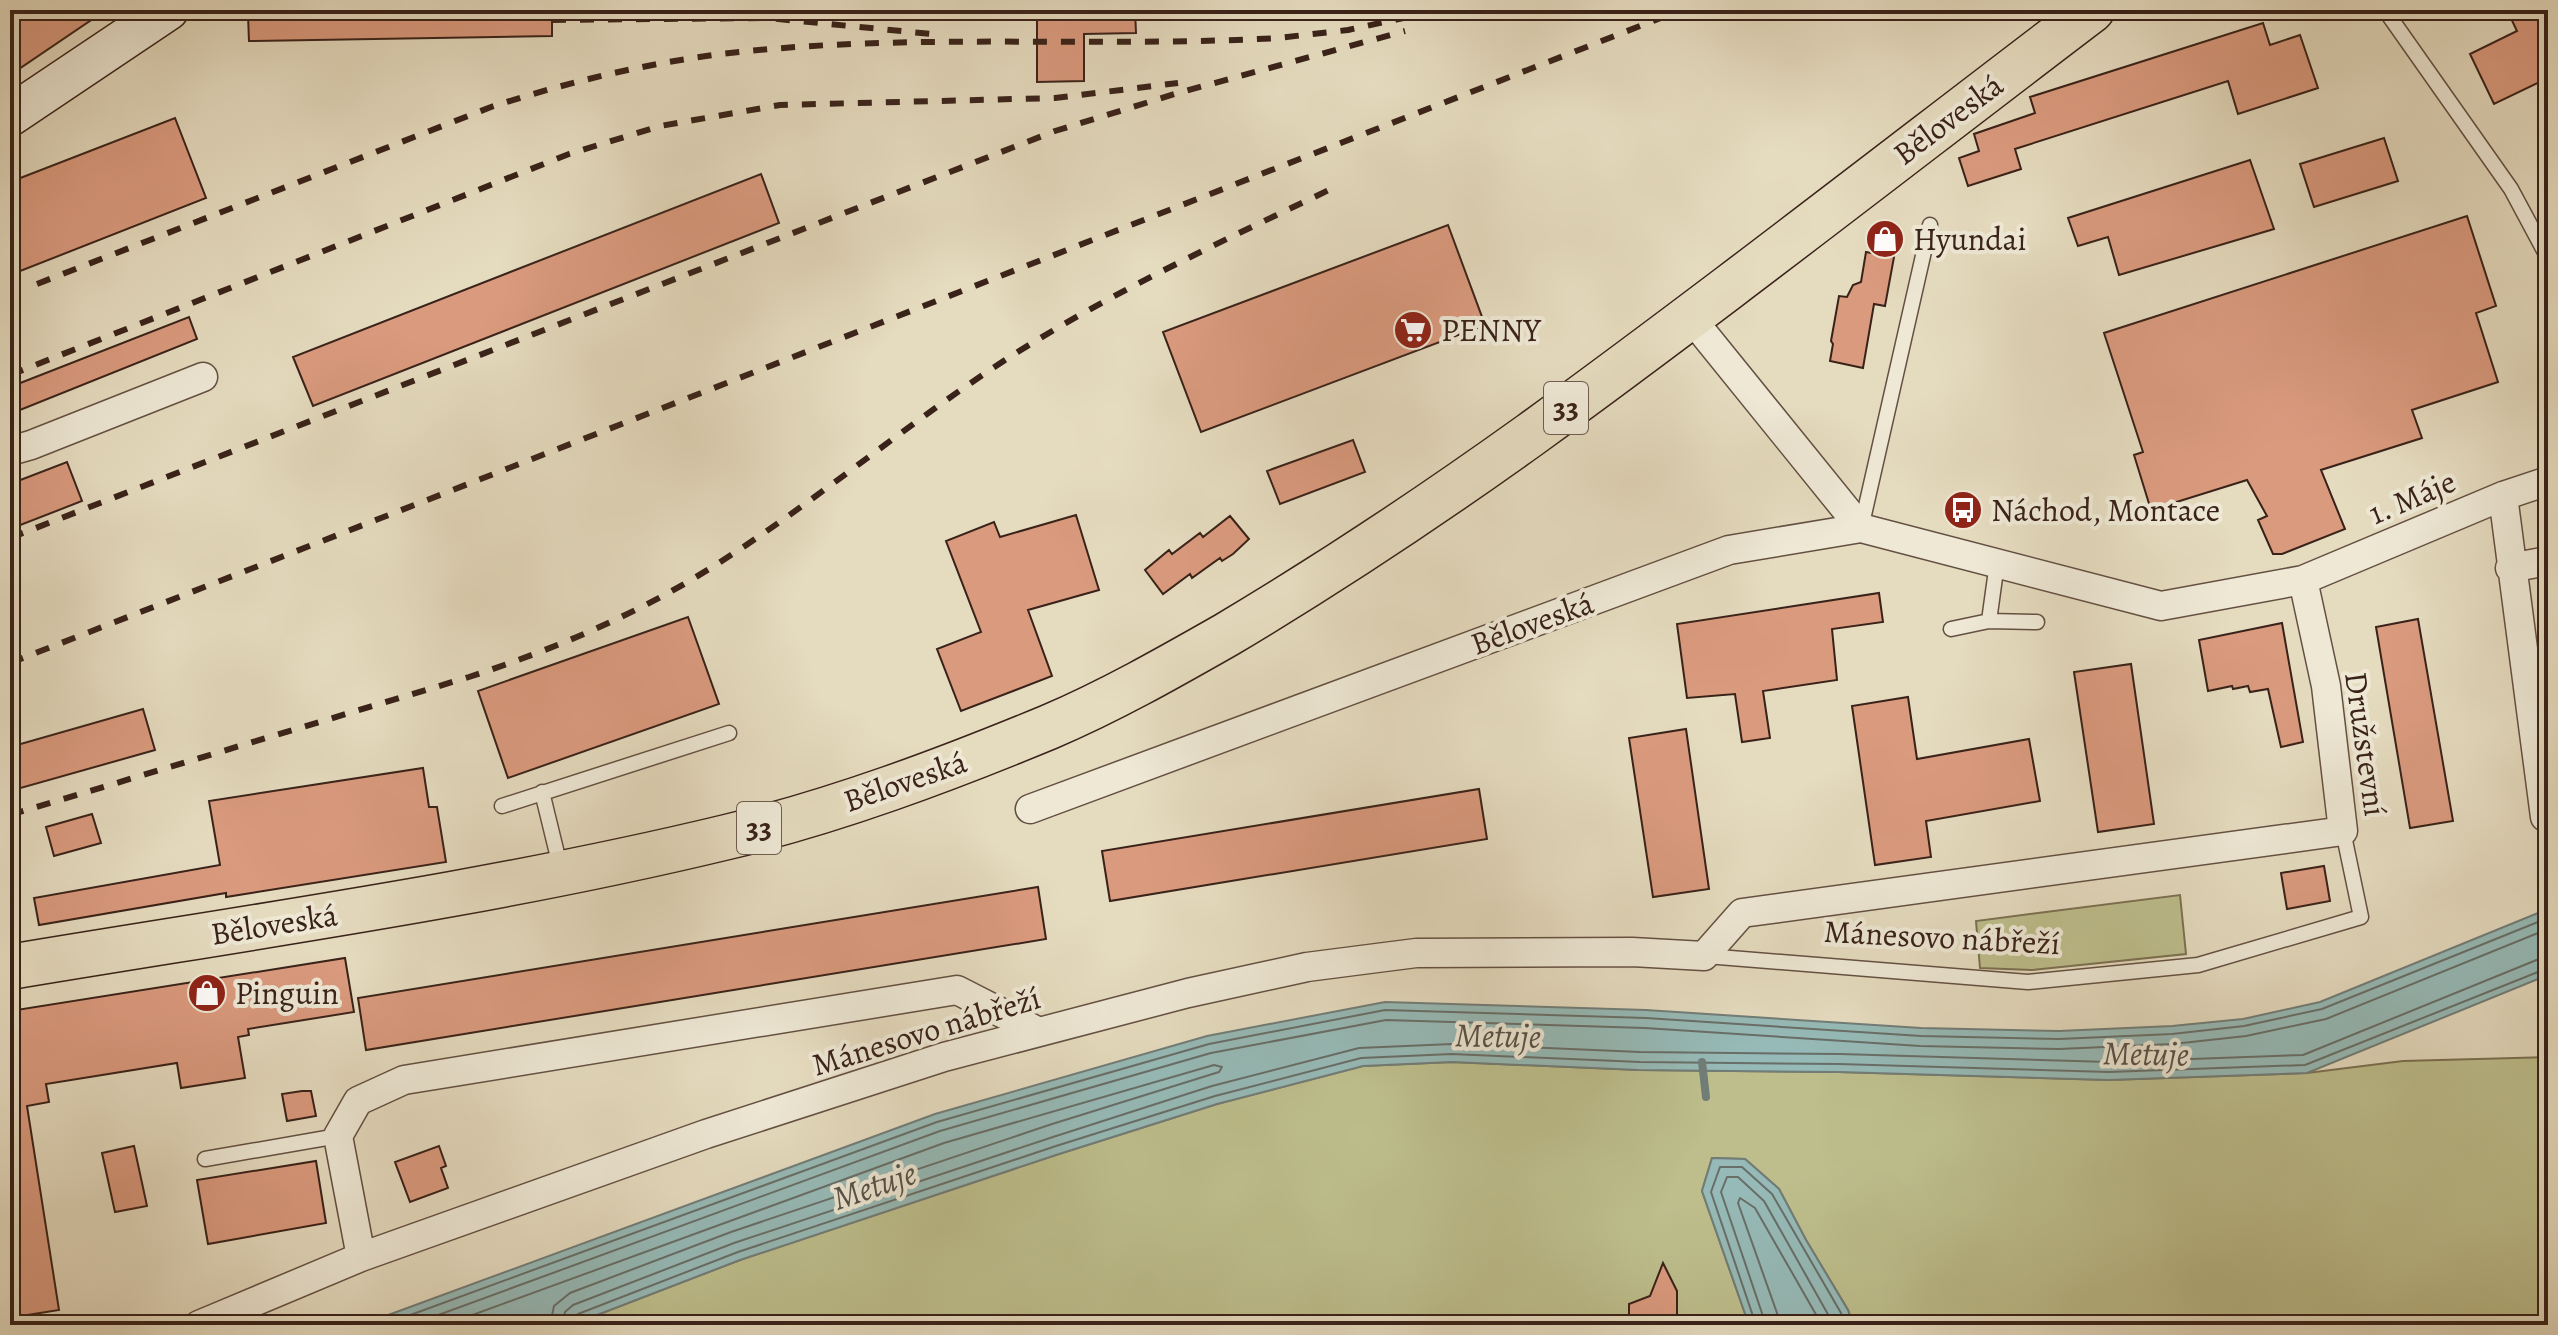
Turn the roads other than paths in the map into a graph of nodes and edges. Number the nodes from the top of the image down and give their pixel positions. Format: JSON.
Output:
{"nodes":[{"id":1,"x":168,"y":10,"type":"edge"},
{"id":2,"x":2092,"y":10,"type":"edge"},
{"id":3,"x":2385,"y":10,"type":"edge"},
{"id":4,"x":10,"y":116,"type":"edge"},
{"id":5,"x":1930,"y":225,"type":"dead end"},
{"id":6,"x":2548,"y":258,"type":"edge"},
{"id":7,"x":1691,"y":318,"type":"junction"},
{"id":8,"x":203,"y":377,"type":"dead end"},
{"id":9,"x":10,"y":451,"type":"edge"},
{"id":10,"x":2548,"y":481,"type":"edge"},
{"id":11,"x":2503,"y":496,"type":"junction"},
{"id":12,"x":1861,"y":528,"type":"junction"},
{"id":13,"x":2548,"y":561,"type":"edge"},
{"id":14,"x":1997,"y":563,"type":"junction"},
{"id":15,"x":2510,"y":568,"type":"junction"},
{"id":16,"x":2303,"y":580,"type":"junction"},
{"id":17,"x":1989,"y":621,"type":"junction"},
{"id":18,"x":2037,"y":622,"type":"dead end"},
{"id":19,"x":1951,"y":629,"type":"dead end"},
{"id":20,"x":729,"y":733,"type":"dead end"},
{"id":21,"x":542,"y":792,"type":"junction"},
{"id":22,"x":502,"y":806,"type":"dead end"},
{"id":23,"x":1030,"y":809,"type":"dead end"},
{"id":24,"x":2545,"y":817,"type":"dead end"},
{"id":25,"x":2343,"y":831,"type":"junction"},
{"id":26,"x":561,"y":872,"type":"junction"},
{"id":27,"x":2361,"y":917,"type":"joint"},
{"id":28,"x":1704,"y":956,"type":"junction"},
{"id":29,"x":10,"y":967,"type":"edge"},
{"id":30,"x":1039,"y":1032,"type":"junction"},
{"id":31,"x":338,"y":1136,"type":"junction"},
{"id":32,"x":205,"y":1159,"type":"dead end"},
{"id":33,"x":361,"y":1257,"type":"junction"},
{"id":34,"x":199,"y":1325,"type":"edge"}],
"edges":[{"from":1,"to":4,"type":"main road"},
{"from":2,"to":7,"type":"main road","name":"Běloveská","number":"33"},
{"from":3,"to":6,"type":"lane"},
{"from":5,"to":12,"type":"lane"},
{"from":7,"to":12,"type":"street"},
{"from":7,"to":26,"type":"main road","name":"Běloveská","number":"33"},
{"from":8,"to":9,"type":"street"},
{"from":10,"to":11,"type":"street","name":"1. Máje"},
{"from":11,"to":15,"type":"street"},
{"from":11,"to":16,"type":"street","name":"1. Máje"},
{"from":12,"to":14,"type":"street","name":"Běloveská"},
{"from":12,"to":23,"type":"street","name":"Běloveská"},
{"from":13,"to":15,"type":"street"},
{"from":14,"to":16,"type":"street","name":"Běloveská"},
{"from":14,"to":17,"type":"lane"},
{"from":15,"to":24,"type":"street"},
{"from":16,"to":25,"type":"street","name":"Družstevní"},
{"from":17,"to":18,"type":"lane"},
{"from":17,"to":19,"type":"lane"},
{"from":20,"to":21,"type":"lane"},
{"from":21,"to":22,"type":"lane"},
{"from":21,"to":26,"type":"lane"},
{"from":25,"to":27,"type":"lane","name":"Družstevní"},
{"from":25,"to":28,"type":"street","name":"Mánesovo nábřeží"},
{"from":26,"to":29,"type":"main road","name":"Běloveská","number":"33"},
{"from":27,"to":28,"type":"lane","name":"Mánesovo nábřeží"},
{"from":28,"to":30,"type":"street","name":"Mánesovo nábřeží"},
{"from":30,"to":31,"type":"street"},
{"from":30,"to":33,"type":"street","name":"Mánesovo nábřeží"},
{"from":31,"to":32,"type":"lane"},
{"from":31,"to":33,"type":"street"},
{"from":33,"to":34,"type":"street","name":"Mánesovo nábřeží"}]}
